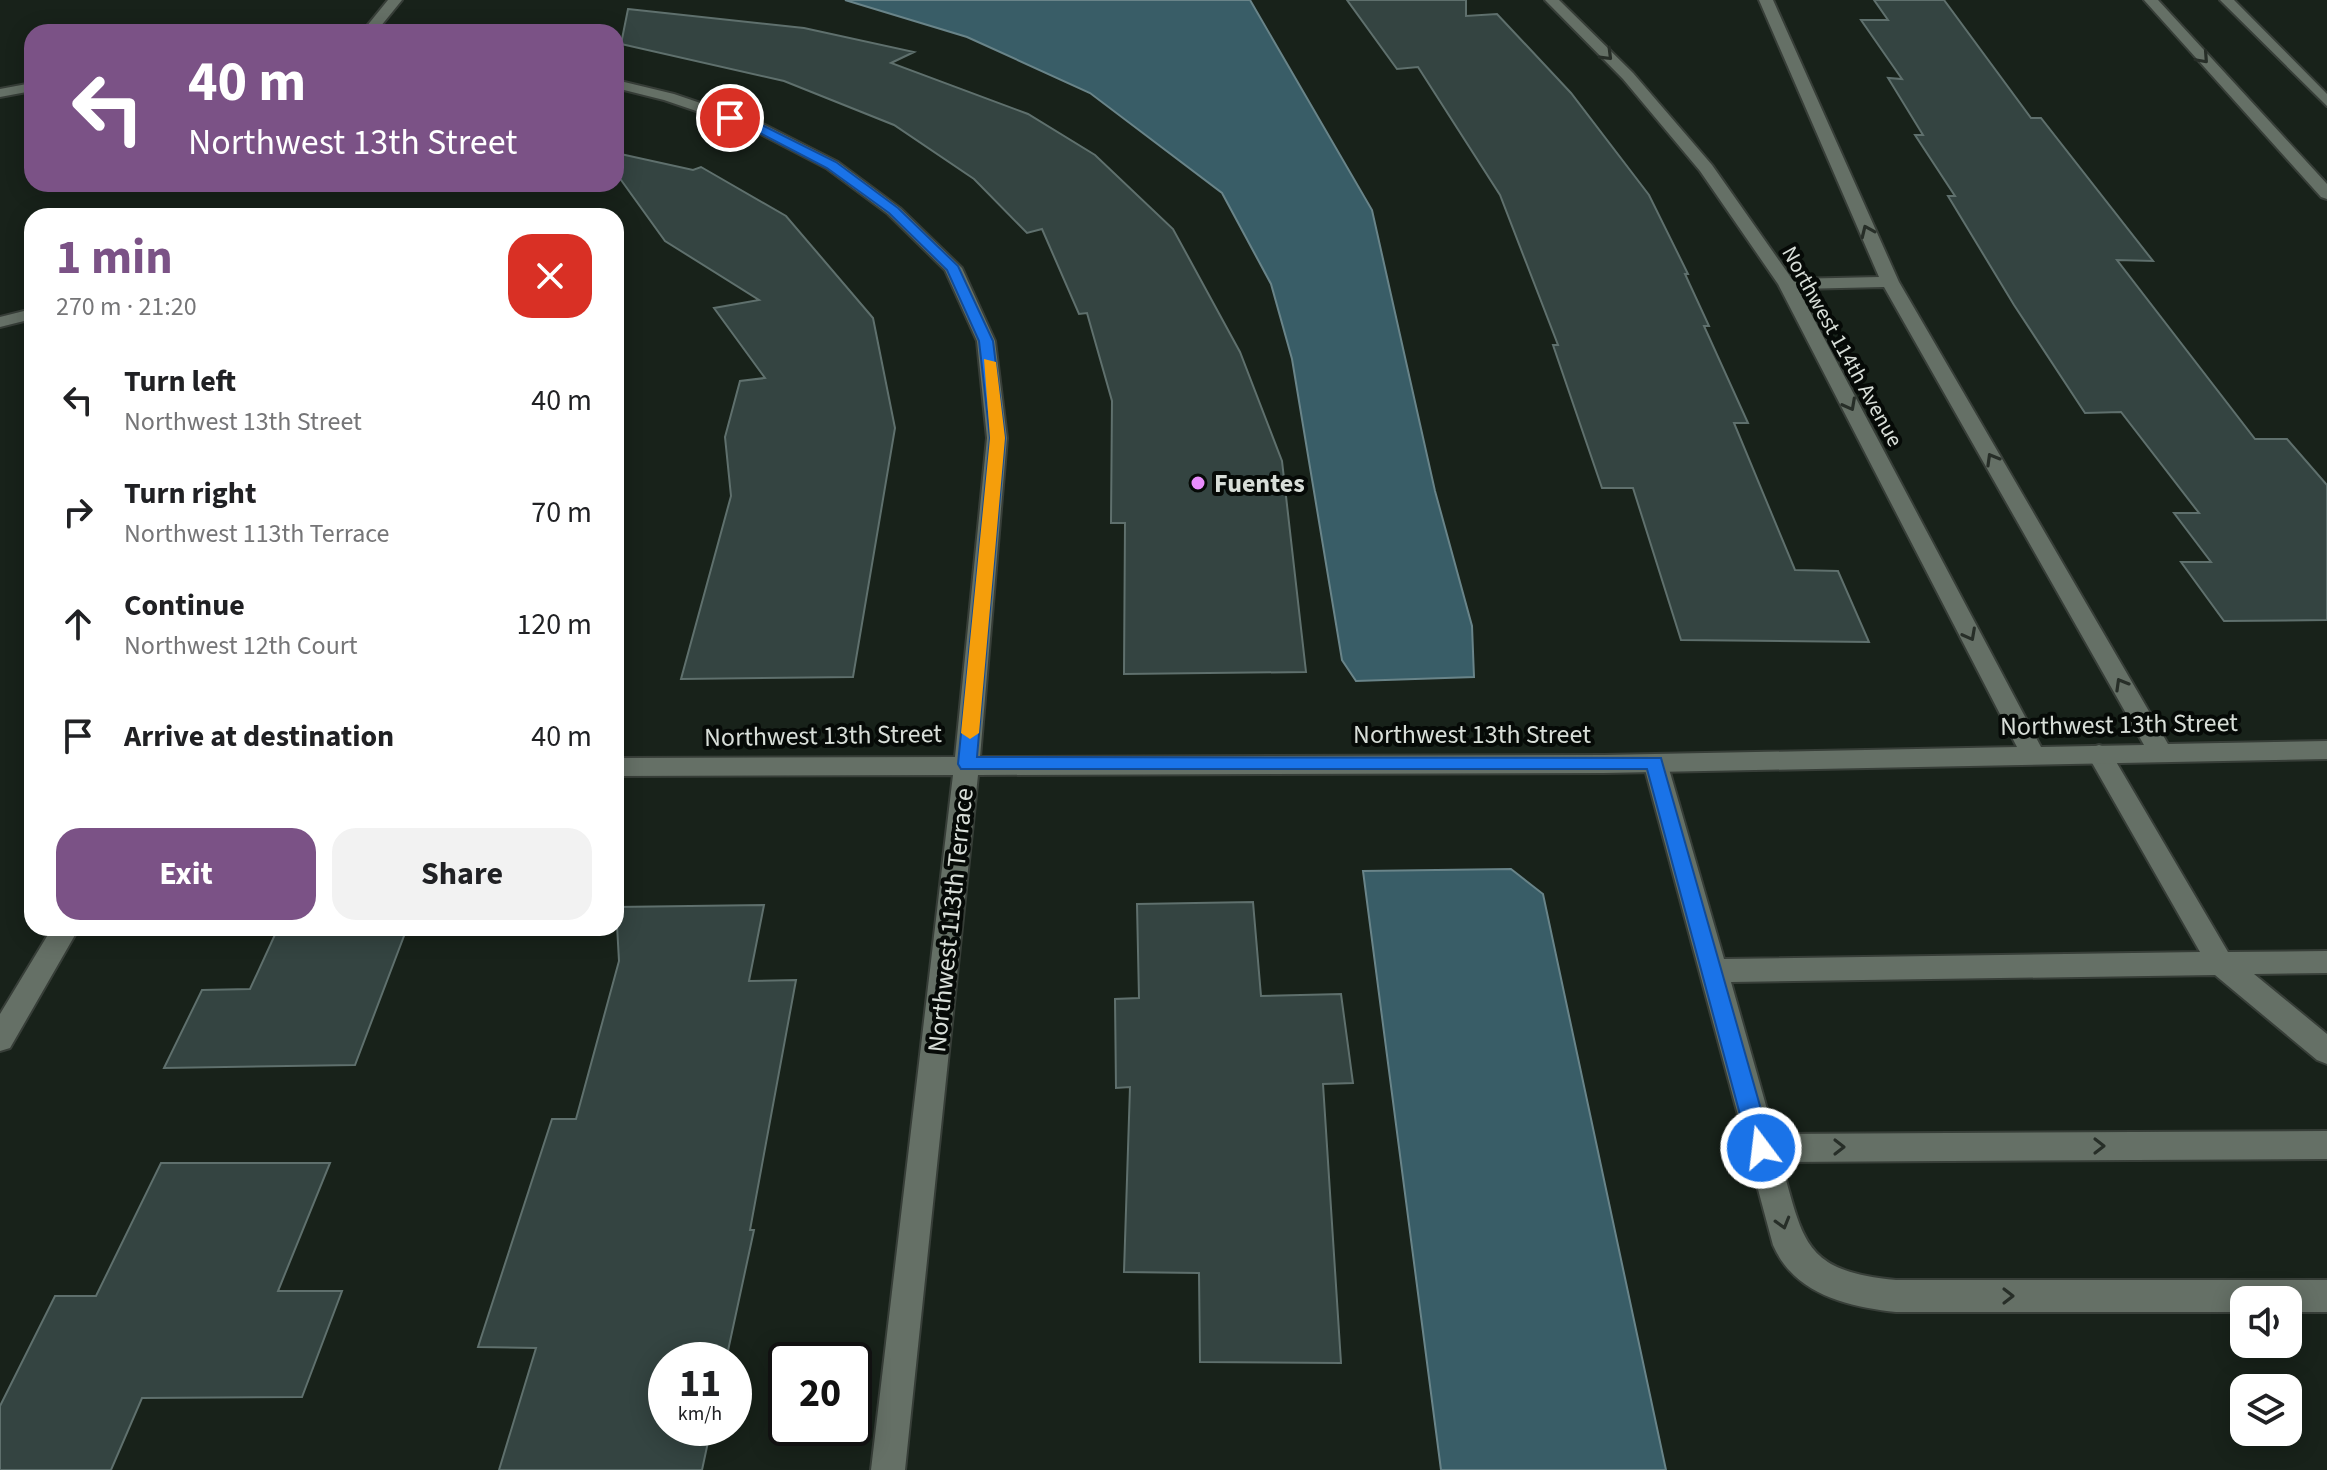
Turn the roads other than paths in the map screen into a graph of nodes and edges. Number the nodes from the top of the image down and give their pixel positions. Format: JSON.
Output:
{"nodes":[{"id":1,"x":395,"y":0,"type":"edge"},
{"id":2,"x":1552,"y":0,"type":"edge"},
{"id":3,"x":1766,"y":0,"type":"edge"},
{"id":4,"x":2151,"y":0,"type":"edge"},
{"id":5,"x":2227,"y":0,"type":"edge"},
{"id":6,"x":376,"y":24,"type":"edge"},
{"id":7,"x":624,"y":86,"type":"edge"},
{"id":8,"x":24,"y":88,"type":"edge"},
{"id":9,"x":0,"y":93,"type":"edge"},
{"id":10,"x":2327,"y":102,"type":"edge"},
{"id":11,"x":2327,"y":194,"type":"edge"},
{"id":12,"x":1890,"y":282,"type":"junction"},
{"id":13,"x":1787,"y":284,"type":"junction"},
{"id":14,"x":24,"y":316,"type":"edge"},
{"id":15,"x":0,"y":322,"type":"edge"},
{"id":16,"x":2327,"y":750,"type":"edge"},
{"id":17,"x":2160,"y":752,"type":"junction"},
{"id":18,"x":2099,"y":754,"type":"junction"},
{"id":19,"x":2033,"y":755,"type":"junction"},
{"id":20,"x":1655,"y":762,"type":"junction"},
{"id":21,"x":967,"y":764,"type":"junction"},
{"id":22,"x":624,"y":767,"type":"edge"},
{"id":23,"x":61,"y":936,"type":"edge"},
{"id":24,"x":2327,"y":962,"type":"edge"},
{"id":25,"x":2220,"y":963,"type":"junction"},
{"id":26,"x":1714,"y":971,"type":"junction"},
{"id":27,"x":0,"y":1039,"type":"edge"},
{"id":28,"x":2327,"y":1051,"type":"edge"},
{"id":29,"x":2327,"y":1145,"type":"edge"},
{"id":30,"x":1761,"y":1148,"type":"junction"},
{"id":31,"x":2327,"y":1296,"type":"edge"},
{"id":32,"x":888,"y":1470,"type":"edge"}],
"edges":[{"from":1,"to":6,"type":"street"},
{"from":2,"to":13,"type":"street","name":"Northwest 114th Avenue","one_way":true},
{"from":12,"to":3,"type":"street","one_way":true},
{"from":4,"to":11,"type":"street","one_way":true},
{"from":5,"to":10,"type":"street"},
{"from":7,"to":21,"type":"street","name":"Northwest 113th Terrace"},
{"from":8,"to":9,"type":"street"},
{"from":12,"to":13,"type":"street"},
{"from":17,"to":12,"type":"street","one_way":true},
{"from":13,"to":19,"type":"street","name":"Northwest 114th Avenue","one_way":true},
{"from":14,"to":15,"type":"street"},
{"from":16,"to":17,"type":"street","name":"Northwest 13th Street"},
{"from":17,"to":18,"type":"street","name":"Northwest 13th Street"},
{"from":18,"to":19,"type":"street","name":"Northwest 13th Street"},
{"from":18,"to":25,"type":"street"},
{"from":19,"to":20,"type":"street","name":"Northwest 13th Street"},
{"from":20,"to":21,"type":"street","name":"Northwest 13th Street"},
{"from":20,"to":26,"type":"street"},
{"from":21,"to":22,"type":"street","name":"Northwest 13th Street"},
{"from":21,"to":32,"type":"street","name":"Northwest 113th Terrace"},
{"from":23,"to":27,"type":"street"},
{"from":24,"to":25,"type":"street"},
{"from":25,"to":26,"type":"street"},
{"from":25,"to":28,"type":"street"},
{"from":26,"to":30,"type":"street"},
{"from":30,"to":29,"type":"street","one_way":true},
{"from":30,"to":31,"type":"street","one_way":true}]}
